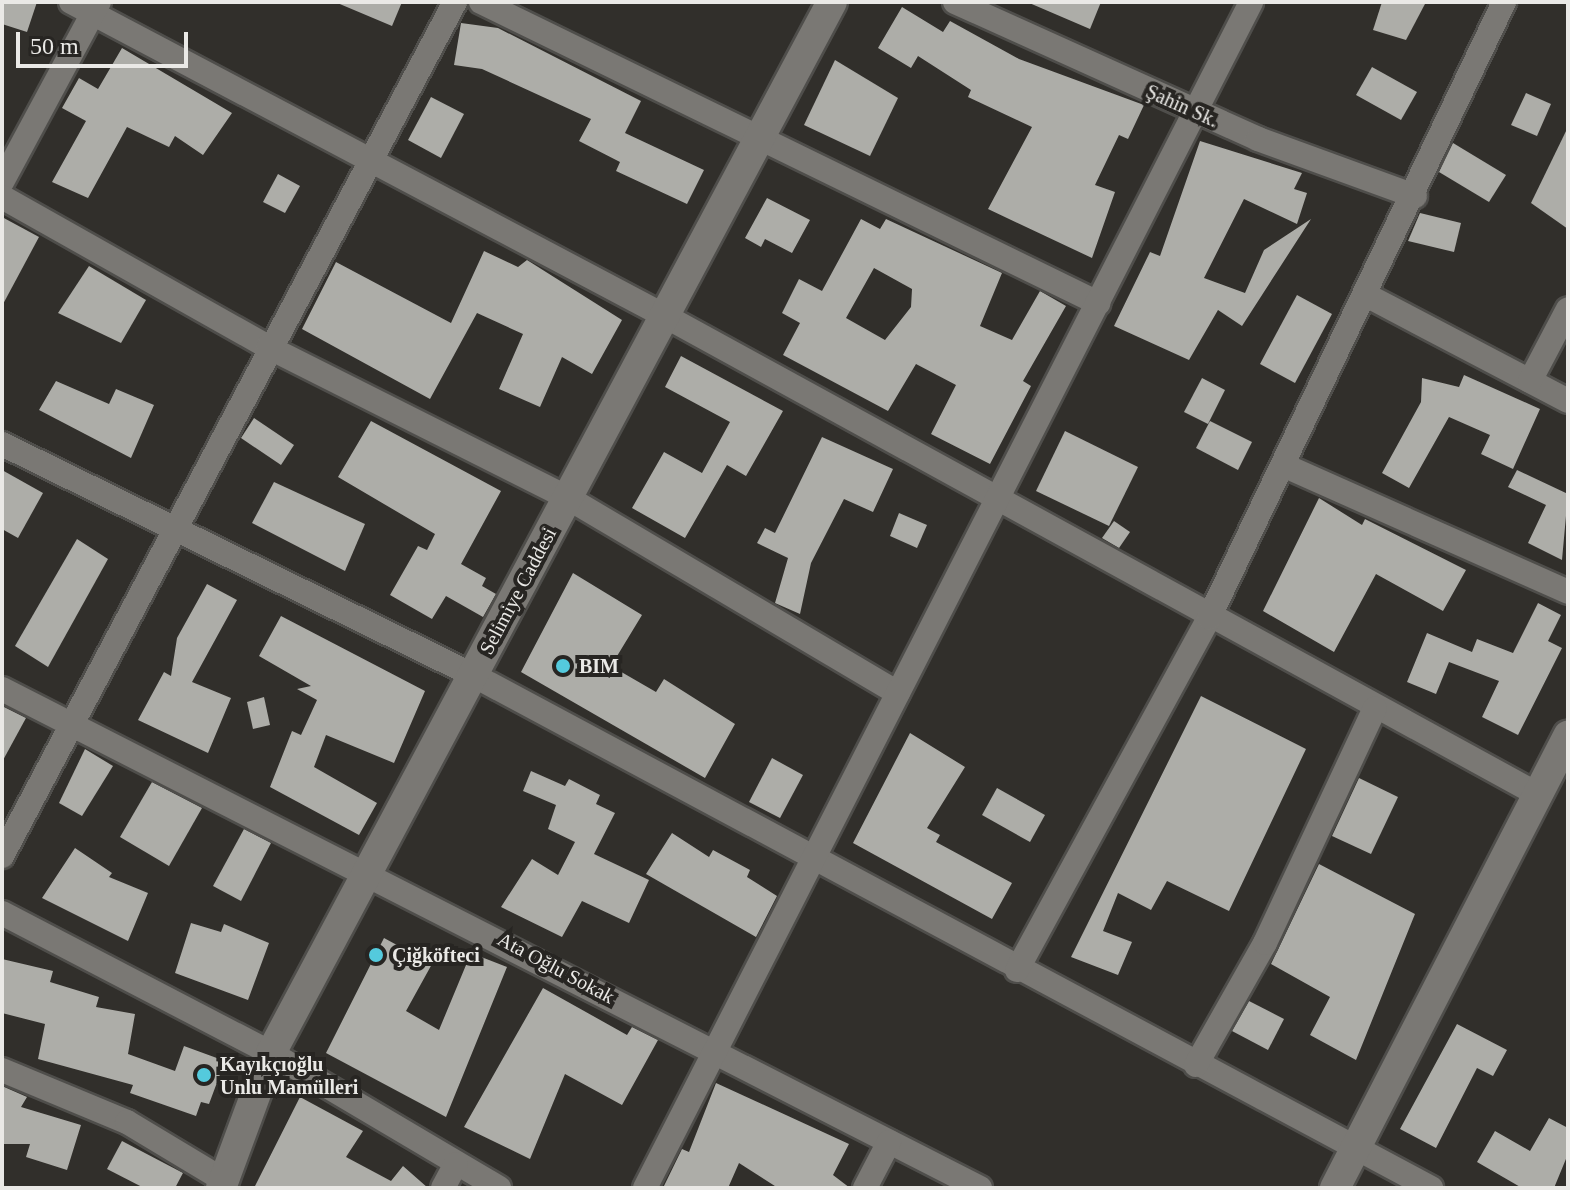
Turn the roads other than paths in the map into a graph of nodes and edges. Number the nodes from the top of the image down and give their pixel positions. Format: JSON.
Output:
{"nodes":[{"id":1,"x":455,"y":2,"type":"edge"},
{"id":2,"x":481,"y":2,"type":"edge"},
{"id":3,"x":832,"y":2,"type":"edge"},
{"id":4,"x":955,"y":2,"type":"edge"},
{"id":5,"x":1251,"y":2,"type":"edge"},
{"id":6,"x":1504,"y":2,"type":"edge"},
{"id":7,"x":88,"y":6,"type":"edge"},
{"id":8,"x":1195,"y":112,"type":"junction"},
{"id":9,"x":761,"y":135,"type":"junction"},
{"id":10,"x":370,"y":165,"type":"junction"},
{"id":11,"x":2,"y":182,"type":"edge"},
{"id":12,"x":1415,"y":196,"type":"junction"},
{"id":13,"x":2,"y":197,"type":"edge"},
{"id":14,"x":1366,"y":295,"type":"junction"},
{"id":15,"x":1098,"y":303,"type":"junction"},
{"id":16,"x":1568,"y":309,"type":"edge"},
{"id":17,"x":665,"y":316,"type":"junction"},
{"id":18,"x":268,"y":347,"type":"junction"},
{"id":19,"x":1530,"y":381,"type":"junction"},
{"id":20,"x":1568,"y":401,"type":"edge"},
{"id":21,"x":2,"y":444,"type":"edge"},
{"id":22,"x":1283,"y":465,"type":"junction"},
{"id":23,"x":568,"y":498,"type":"junction"},
{"id":24,"x":996,"y":501,"type":"junction"},
{"id":25,"x":182,"y":529,"type":"junction"},
{"id":26,"x":1568,"y":592,"type":"edge"},
{"id":27,"x":1209,"y":618,"type":"junction"},
{"id":28,"x":473,"y":675,"type":"junction"},
{"id":29,"x":2,"y":689,"type":"edge"},
{"id":30,"x":898,"y":693,"type":"junction"},
{"id":31,"x":1375,"y":708,"type":"junction"},
{"id":32,"x":70,"y":724,"type":"junction"},
{"id":33,"x":1568,"y":736,"type":"edge"},
{"id":34,"x":1539,"y":795,"type":"junction"},
{"id":35,"x":2,"y":856,"type":"edge"},
{"id":36,"x":813,"y":860,"type":"junction"},
{"id":37,"x":369,"y":870,"type":"junction"},
{"id":38,"x":2,"y":913,"type":"edge"},
{"id":39,"x":1017,"y":970,"type":"junction"},
{"id":40,"x":715,"y":1051,"type":"junction"},
{"id":41,"x":271,"y":1053,"type":"junction"},
{"id":42,"x":1196,"y":1065,"type":"junction"},
{"id":43,"x":2,"y":1070,"type":"edge"},
{"id":44,"x":889,"y":1142,"type":"junction"},
{"id":45,"x":1355,"y":1147,"type":"junction"},
{"id":46,"x":456,"y":1164,"type":"junction"},
{"id":47,"x":223,"y":1184,"type":"edge"},
{"id":48,"x":443,"y":1188,"type":"edge"},
{"id":49,"x":499,"y":1188,"type":"edge"},
{"id":50,"x":645,"y":1188,"type":"edge"},
{"id":51,"x":865,"y":1188,"type":"edge"},
{"id":52,"x":980,"y":1188,"type":"edge"},
{"id":53,"x":1335,"y":1188,"type":"edge"},
{"id":54,"x":1431,"y":1188,"type":"edge"}],
"edges":[{"from":1,"to":10,"type":"street"},
{"from":2,"to":9,"type":"street"},
{"from":3,"to":9,"type":"street","name":"Selimiye Caddesi"},
{"from":4,"to":8,"type":"street","name":"Şahin Sk."},
{"from":5,"to":8,"type":"street"},
{"from":6,"to":12,"type":"street"},
{"from":7,"to":10,"type":"street"},
{"from":7,"to":11,"type":"street"},
{"from":8,"to":12,"type":"street","name":"Şahin Sk."},
{"from":8,"to":15,"type":"street"},
{"from":9,"to":15,"type":"street"},
{"from":9,"to":17,"type":"street","name":"Selimiye Caddesi"},
{"from":10,"to":17,"type":"street"},
{"from":10,"to":18,"type":"street"},
{"from":12,"to":14,"type":"street"},
{"from":13,"to":18,"type":"street"},
{"from":14,"to":19,"type":"street"},
{"from":14,"to":22,"type":"street"},
{"from":15,"to":24,"type":"street"},
{"from":16,"to":19,"type":"street"},
{"from":17,"to":23,"type":"street","name":"Selimiye Caddesi"},
{"from":17,"to":24,"type":"street"},
{"from":18,"to":23,"type":"street"},
{"from":18,"to":25,"type":"street"},
{"from":19,"to":20,"type":"street"},
{"from":21,"to":25,"type":"street"},
{"from":22,"to":26,"type":"street"},
{"from":22,"to":27,"type":"street"},
{"from":23,"to":28,"type":"street","name":"Selimiye Caddesi"},
{"from":23,"to":30,"type":"street"},
{"from":24,"to":27,"type":"street"},
{"from":24,"to":30,"type":"street"},
{"from":25,"to":28,"type":"street"},
{"from":25,"to":32,"type":"street"},
{"from":27,"to":31,"type":"street"},
{"from":27,"to":39,"type":"street"},
{"from":28,"to":36,"type":"street"},
{"from":28,"to":37,"type":"street","name":"Selimiye Caddesi"},
{"from":29,"to":32,"type":"street","name":"Ata Oğlu Sokak"},
{"from":30,"to":36,"type":"street"},
{"from":31,"to":34,"type":"street"},
{"from":31,"to":42,"type":"street"},
{"from":32,"to":35,"type":"street"},
{"from":32,"to":37,"type":"street","name":"Ata Oğlu Sokak"},
{"from":33,"to":34,"type":"street"},
{"from":34,"to":45,"type":"street"},
{"from":36,"to":39,"type":"street"},
{"from":36,"to":40,"type":"street"},
{"from":37,"to":40,"type":"street","name":"Ata Oğlu Sokak"},
{"from":37,"to":41,"type":"street","name":"Selimiye Caddesi"},
{"from":38,"to":41,"type":"street"},
{"from":39,"to":42,"type":"street"},
{"from":40,"to":44,"type":"street","name":"Ata Oğlu Sokak"},
{"from":40,"to":50,"type":"street"},
{"from":41,"to":46,"type":"street"},
{"from":41,"to":47,"type":"street","name":"Selimiye Caddesi"},
{"from":42,"to":45,"type":"street"},
{"from":43,"to":47,"type":"street"},
{"from":44,"to":51,"type":"street"},
{"from":44,"to":52,"type":"street","name":"Ata Oğlu Sokak"},
{"from":45,"to":53,"type":"street"},
{"from":45,"to":54,"type":"street"},
{"from":46,"to":48,"type":"street"},
{"from":46,"to":49,"type":"street"}]}
